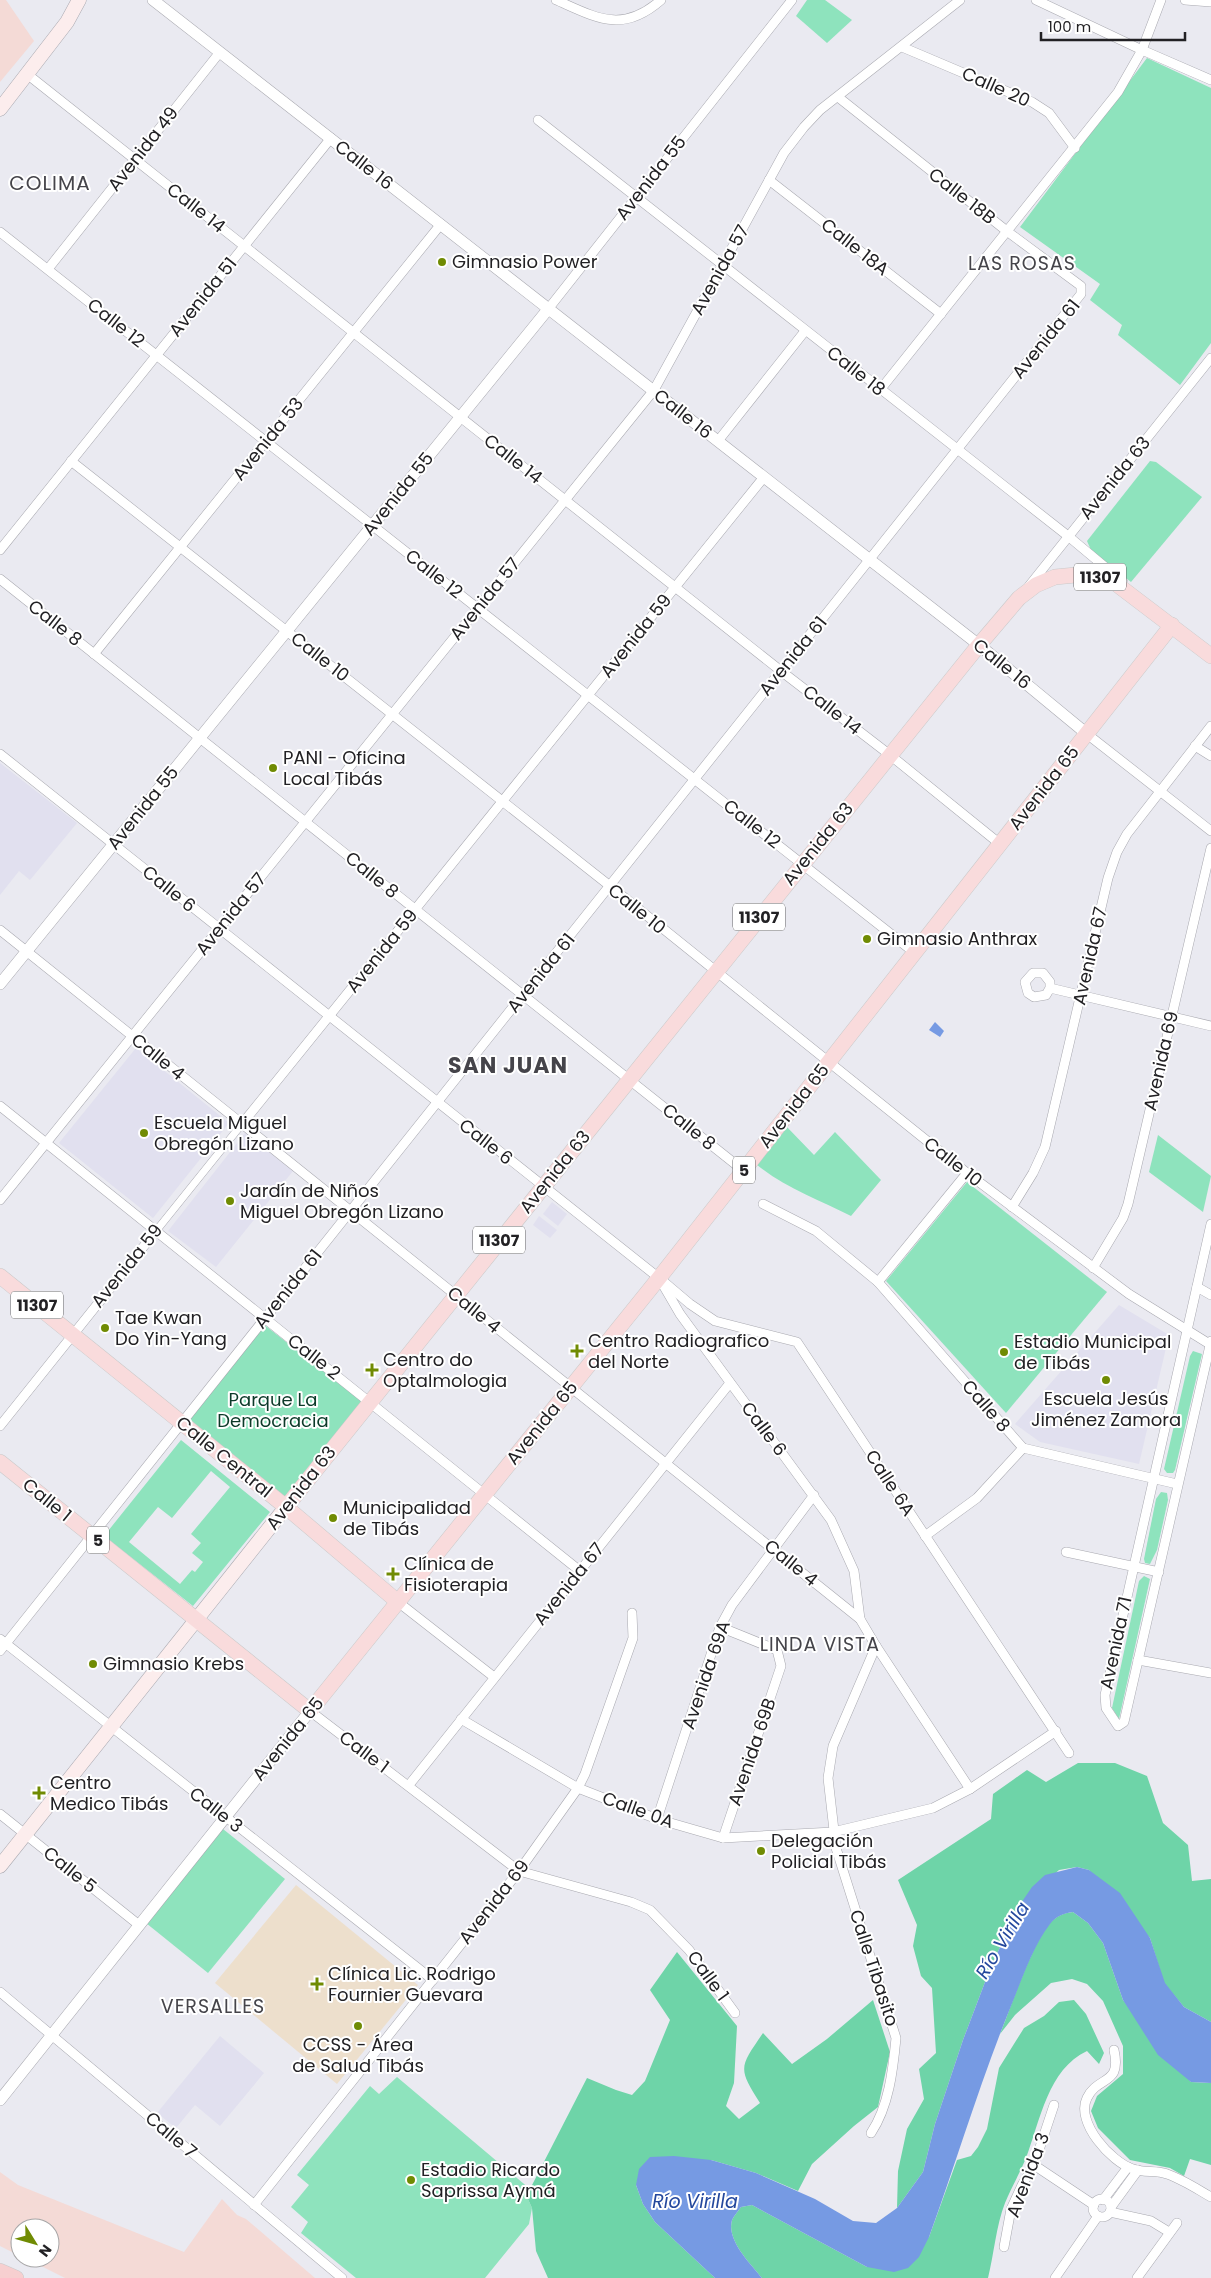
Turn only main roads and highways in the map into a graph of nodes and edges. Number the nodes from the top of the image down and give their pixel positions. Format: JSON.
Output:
{"nodes":[{"id":1,"x":79,"y":0,"type":"edge"},
{"id":2,"x":84,"y":0,"type":"edge"},
{"id":3,"x":67,"y":22,"type":"junction"},
{"id":4,"x":0,"y":109,"type":"edge"},
{"id":5,"x":1172,"y":625,"type":"junction"},
{"id":6,"x":1211,"y":656,"type":"edge"},
{"id":7,"x":0,"y":1276,"type":"edge"},
{"id":8,"x":0,"y":1462,"type":"edge"},
{"id":9,"x":286,"y":1507,"type":"junction"},
{"id":10,"x":398,"y":1602,"type":"junction"},
{"id":11,"x":197,"y":1618,"type":"junction"},
{"id":12,"x":310,"y":1711,"type":"joint"},
{"id":13,"x":0,"y":1866,"type":"edge"},
{"id":14,"x":0,"y":2271,"type":"edge"},
{"id":15,"x":16,"y":2278,"type":"edge"}],
"edges":[{"from":1,"to":3,"type":"main road"},
{"from":2,"to":3,"type":"main road"},
{"from":3,"to":4,"type":"main road"},
{"from":5,"to":6,"type":"main road","name":"Avenida 63"},
{"from":5,"to":9,"type":"main road","name":"Avenida 63","number":"11307"},
{"from":5,"to":10,"type":"main road","name":"Avenida 65","number":"5"},
{"from":7,"to":9,"type":"main road","name":"Calle Central","number":"11307"},
{"from":8,"to":11,"type":"main road","name":"Calle 1","number":"5"},
{"from":9,"to":10,"type":"main road","name":"Calle Central"},
{"from":9,"to":11,"type":"main road","name":"Avenida 63"},
{"from":10,"to":12,"type":"main road","name":"Avenida 65","number":"5"},
{"from":11,"to":12,"type":"main road","name":"Calle 1","number":"5"},
{"from":11,"to":13,"type":"main road","name":"Avenida 63"},
{"from":14,"to":15,"type":"highway"}]}
